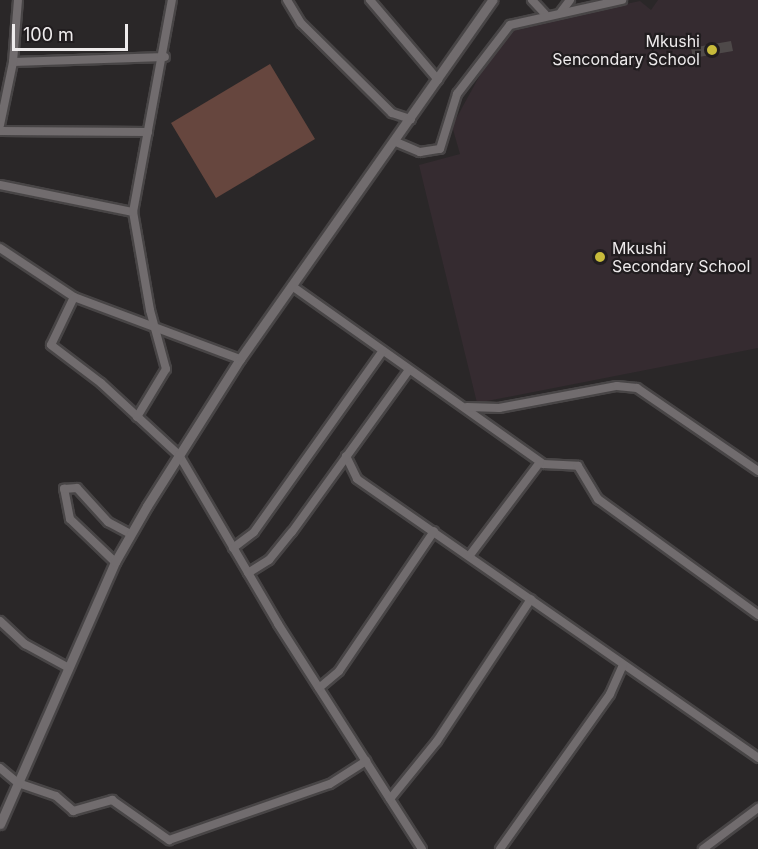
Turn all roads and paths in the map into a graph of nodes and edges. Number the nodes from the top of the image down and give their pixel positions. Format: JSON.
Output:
{"nodes":[{"id":1,"x":18,"y":0,"type":"edge"},
{"id":2,"x":172,"y":0,"type":"edge"},
{"id":3,"x":287,"y":0,"type":"edge"},
{"id":4,"x":370,"y":0,"type":"edge"},
{"id":5,"x":492,"y":0,"type":"edge"},
{"id":6,"x":570,"y":0,"type":"edge"},
{"id":7,"x":622,"y":0,"type":"edge"},
{"id":8,"x":531,"y":1,"type":"edge"},
{"id":9,"x":561,"y":12,"type":"junction"},
{"id":10,"x":545,"y":14,"type":"junction"},
{"id":11,"x":165,"y":57,"type":"junction"},
{"id":12,"x":14,"y":62,"type":"junction"},
{"id":13,"x":438,"y":80,"type":"junction"},
{"id":14,"x":411,"y":119,"type":"junction"},
{"id":15,"x":0,"y":125,"type":"edge"},
{"id":16,"x":0,"y":131,"type":"edge"},
{"id":17,"x":148,"y":132,"type":"junction"},
{"id":18,"x":396,"y":142,"type":"junction"},
{"id":19,"x":0,"y":185,"type":"edge"},
{"id":20,"x":134,"y":212,"type":"junction"},
{"id":21,"x":0,"y":248,"type":"edge"},
{"id":22,"x":292,"y":286,"type":"junction"},
{"id":23,"x":74,"y":297,"type":"junction"},
{"id":24,"x":156,"y":326,"type":"junction"},
{"id":25,"x":382,"y":352,"type":"junction"},
{"id":26,"x":240,"y":359,"type":"junction"},
{"id":27,"x":409,"y":370,"type":"junction"},
{"id":28,"x":463,"y":407,"type":"junction"},
{"id":29,"x":137,"y":417,"type":"junction"},
{"id":30,"x":179,"y":455,"type":"junction"},
{"id":31,"x":346,"y":456,"type":"junction"},
{"id":32,"x":540,"y":462,"type":"junction"},
{"id":33,"x":758,"y":471,"type":"edge"},
{"id":34,"x":434,"y":531,"type":"junction"},
{"id":35,"x":131,"y":534,"type":"junction"},
{"id":36,"x":233,"y":548,"type":"junction"},
{"id":37,"x":470,"y":555,"type":"junction"},
{"id":38,"x":116,"y":562,"type":"junction"},
{"id":39,"x":249,"y":573,"type":"junction"},
{"id":40,"x":531,"y":599,"type":"junction"},
{"id":41,"x":758,"y":615,"type":"edge"},
{"id":42,"x":0,"y":621,"type":"edge"},
{"id":43,"x":623,"y":665,"type":"junction"},
{"id":44,"x":69,"y":668,"type":"junction"},
{"id":45,"x":319,"y":688,"type":"junction"},
{"id":46,"x":758,"y":758,"type":"edge"},
{"id":47,"x":366,"y":761,"type":"junction"},
{"id":48,"x":0,"y":768,"type":"edge"},
{"id":49,"x":18,"y":783,"type":"junction"},
{"id":50,"x":390,"y":799,"type":"junction"},
{"id":51,"x":758,"y":808,"type":"edge"},
{"id":52,"x":0,"y":824,"type":"edge"},
{"id":53,"x":422,"y":849,"type":"edge"},
{"id":54,"x":500,"y":849,"type":"edge"},
{"id":55,"x":704,"y":849,"type":"edge"}],
"edges":[{"from":1,"to":12,"type":"street"},
{"from":2,"to":11,"type":"street"},
{"from":3,"to":14,"type":"street"},
{"from":4,"to":13,"type":"street"},
{"from":5,"to":13,"type":"street"},
{"from":6,"to":9,"type":"street"},
{"from":7,"to":9,"type":"street"},
{"from":8,"to":10,"type":"street"},
{"from":9,"to":10,"type":"street"},
{"from":10,"to":18,"type":"street"},
{"from":11,"to":12,"type":"street"},
{"from":11,"to":17,"type":"street"},
{"from":12,"to":15,"type":"street"},
{"from":13,"to":14,"type":"street"},
{"from":14,"to":18,"type":"street"},
{"from":16,"to":17,"type":"street"},
{"from":17,"to":20,"type":"street"},
{"from":18,"to":22,"type":"street"},
{"from":19,"to":20,"type":"street"},
{"from":20,"to":24,"type":"street"},
{"from":21,"to":23,"type":"street"},
{"from":22,"to":25,"type":"street"},
{"from":22,"to":26,"type":"street"},
{"from":23,"to":24,"type":"street"},
{"from":23,"to":29,"type":"street"},
{"from":24,"to":26,"type":"street"},
{"from":24,"to":29,"type":"street"},
{"from":25,"to":27,"type":"street"},
{"from":25,"to":36,"type":"street"},
{"from":26,"to":30,"type":"street"},
{"from":27,"to":28,"type":"street"},
{"from":27,"to":31,"type":"street"},
{"from":28,"to":32,"type":"street"},
{"from":28,"to":33,"type":"street"},
{"from":29,"to":30,"type":"street"},
{"from":30,"to":35,"type":"street"},
{"from":30,"to":36,"type":"street"},
{"from":31,"to":34,"type":"street"},
{"from":31,"to":39,"type":"street"},
{"from":32,"to":37,"type":"street"},
{"from":32,"to":41,"type":"street"},
{"from":34,"to":37,"type":"street"},
{"from":34,"to":45,"type":"street"},
{"from":35,"to":38,"type":"street"},
{"from":35,"to":38,"type":"street"},
{"from":36,"to":39,"type":"street"},
{"from":37,"to":40,"type":"street"},
{"from":38,"to":44,"type":"street"},
{"from":39,"to":45,"type":"street"},
{"from":40,"to":43,"type":"street"},
{"from":40,"to":50,"type":"street"},
{"from":42,"to":44,"type":"street"},
{"from":43,"to":46,"type":"street"},
{"from":43,"to":54,"type":"street"},
{"from":44,"to":49,"type":"street"},
{"from":45,"to":47,"type":"street"},
{"from":47,"to":49,"type":"street"},
{"from":47,"to":50,"type":"street"},
{"from":48,"to":49,"type":"street"},
{"from":49,"to":52,"type":"street"},
{"from":50,"to":53,"type":"street"},
{"from":51,"to":55,"type":"street"}]}
